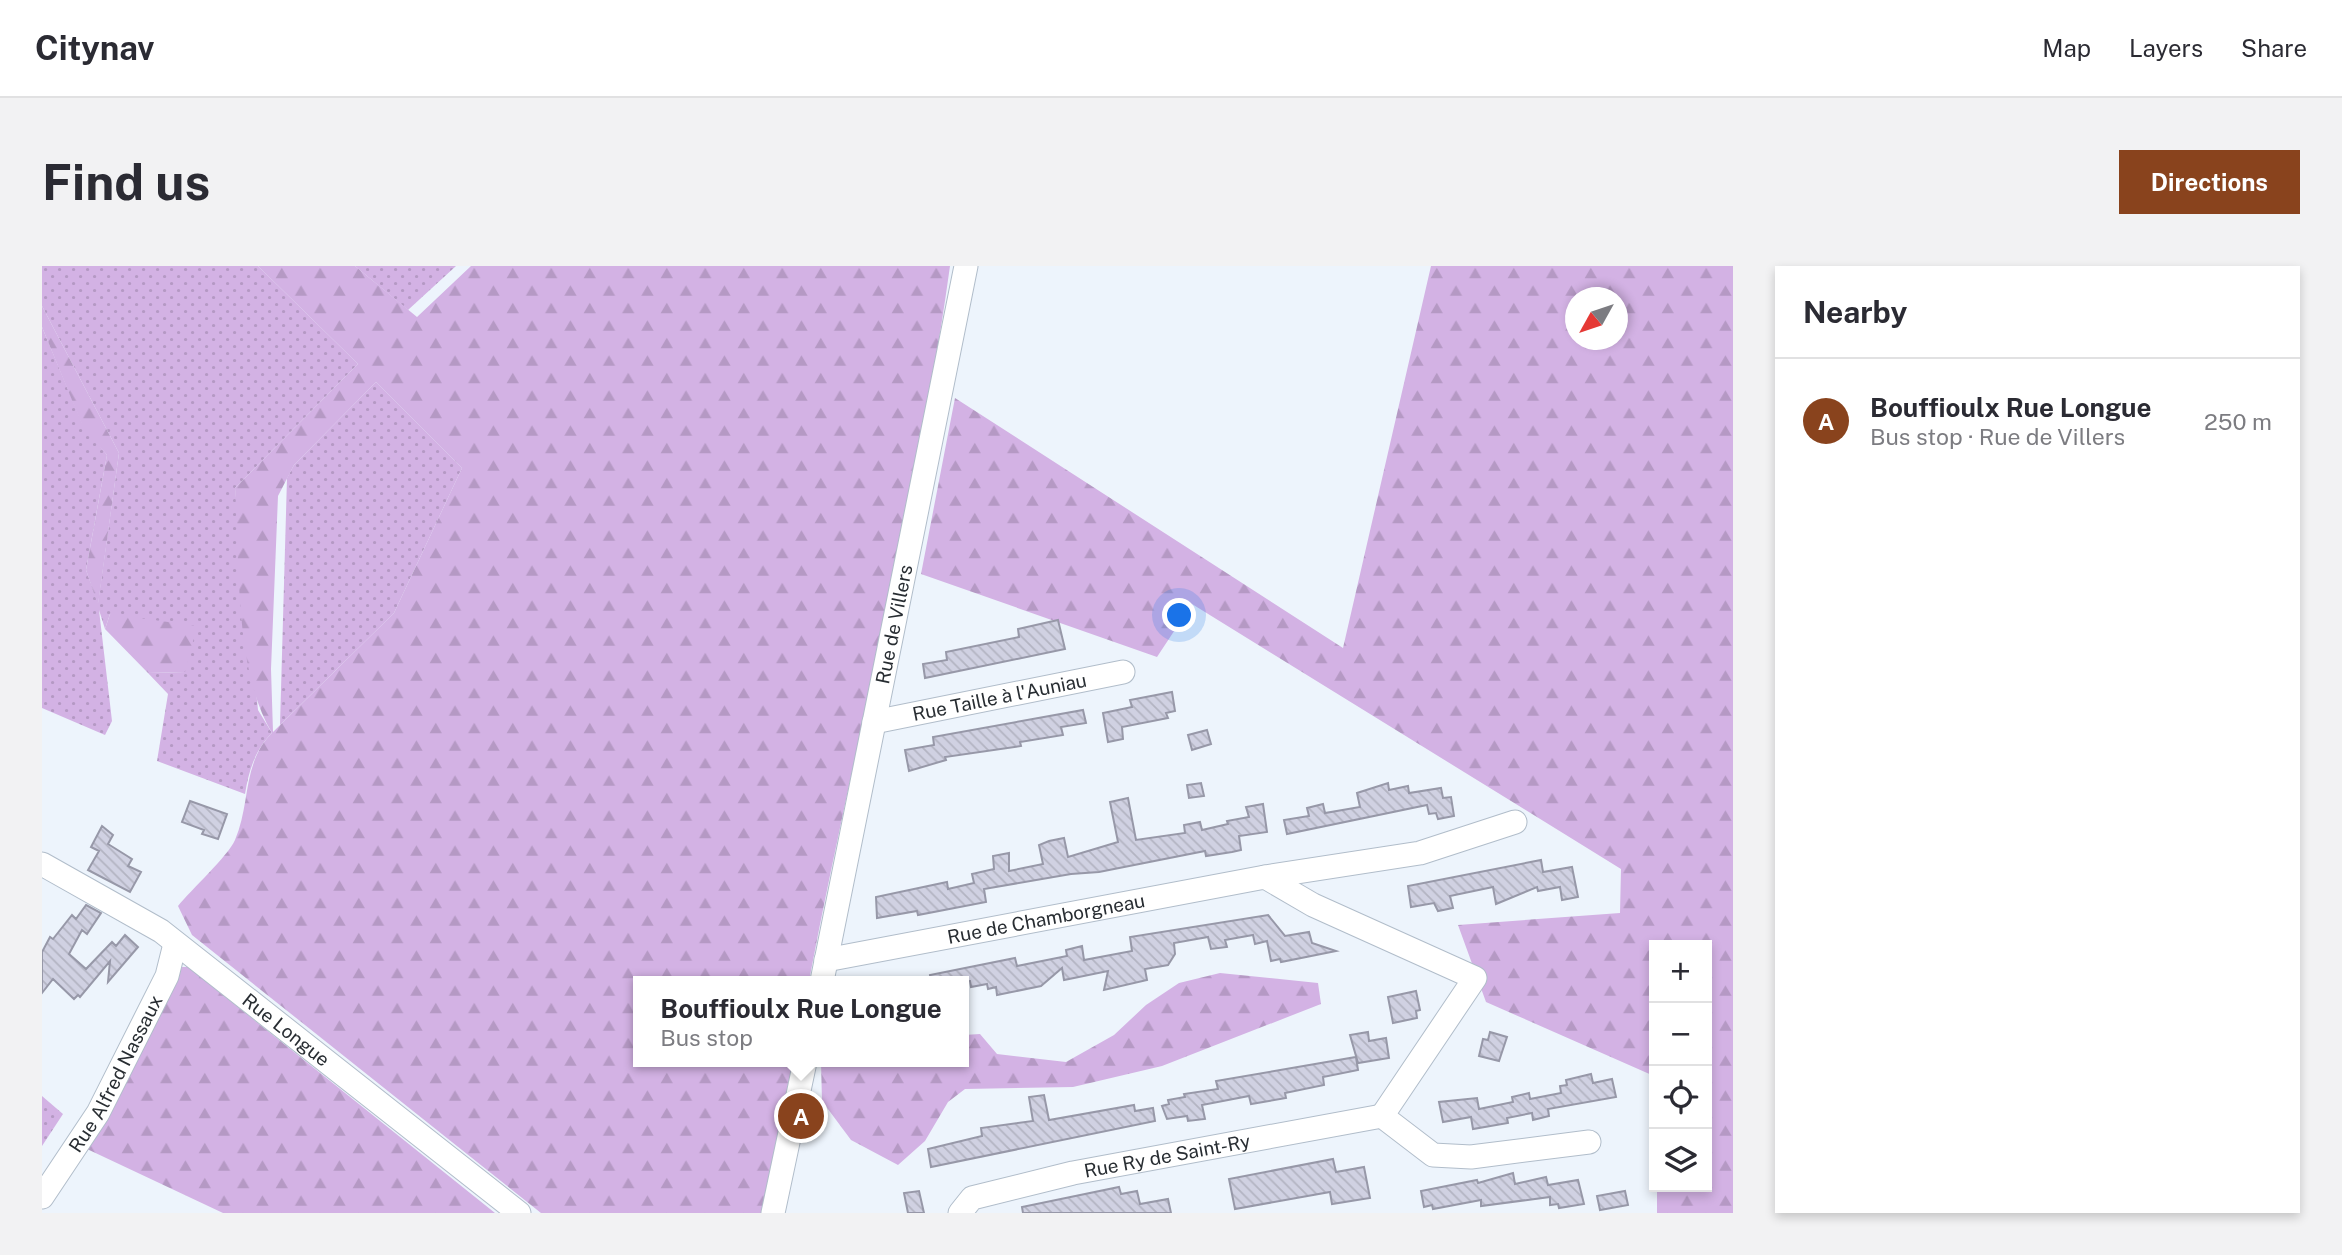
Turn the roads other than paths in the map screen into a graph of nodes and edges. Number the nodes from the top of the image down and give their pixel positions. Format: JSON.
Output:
{"nodes":[{"id":1,"x":966,"y":266,"type":"edge"},
{"id":2,"x":1123,"y":672,"type":"dead end"},
{"id":3,"x":874,"y":722,"type":"junction"},
{"id":4,"x":1515,"y":822,"type":"dead end"},
{"id":5,"x":42,"y":864,"type":"edge"},
{"id":6,"x":1265,"y":877,"type":"junction"},
{"id":7,"x":175,"y":944,"type":"junction"},
{"id":8,"x":824,"y":971,"type":"edge"},
{"id":9,"x":804,"y":1067,"type":"edge"},
{"id":10,"x":1382,"y":1116,"type":"junction"},
{"id":11,"x":1589,"y":1142,"type":"dead end"},
{"id":12,"x":42,"y":1197,"type":"edge"},
{"id":13,"x":519,"y":1213,"type":"edge"},
{"id":14,"x":773,"y":1213,"type":"edge"},
{"id":15,"x":960,"y":1213,"type":"edge"}],
"edges":[{"from":1,"to":3,"type":"street","name":"Rue de Villers"},
{"from":2,"to":3,"type":"street","name":"Rue Taille à l'Auniau"},
{"from":3,"to":8,"type":"street","name":"Rue de Villers"},
{"from":4,"to":6,"type":"street","name":"Rue de Chamborgneau"},
{"from":5,"to":7,"type":"street","name":"Rue Longue"},
{"from":6,"to":8,"type":"street","name":"Rue de Chamborgneau"},
{"from":6,"to":10,"type":"street"},
{"from":7,"to":12,"type":"street","name":"Rue Alfred Nassaux"},
{"from":7,"to":13,"type":"street","name":"Rue Longue"},
{"from":9,"to":14,"type":"street"},
{"from":10,"to":11,"type":"street"},
{"from":10,"to":15,"type":"street","name":"Rue Ry de Saint-Ry"}]}
